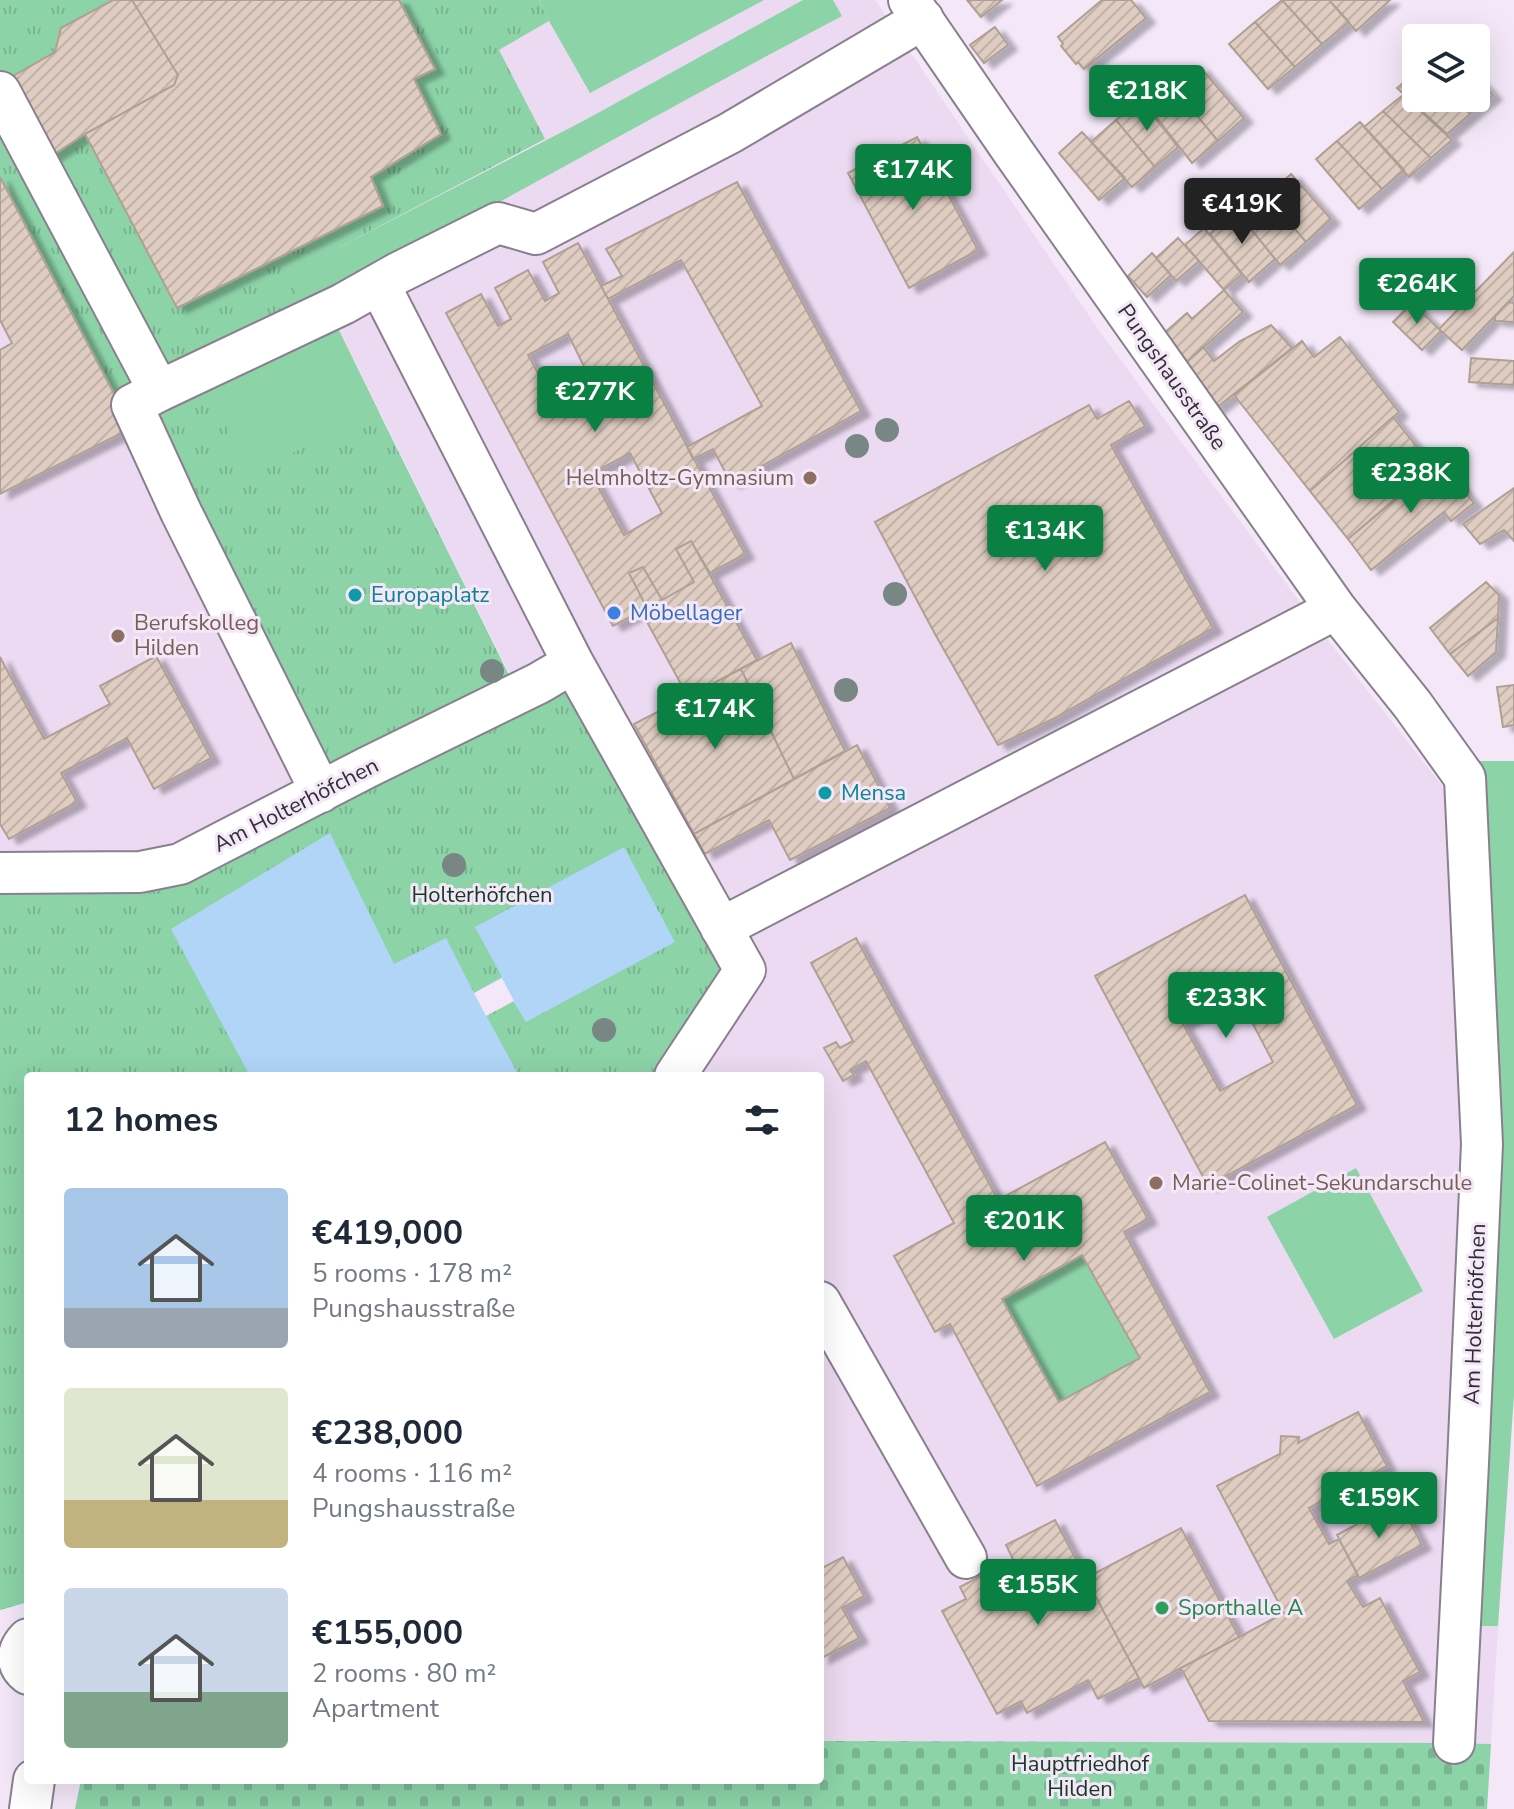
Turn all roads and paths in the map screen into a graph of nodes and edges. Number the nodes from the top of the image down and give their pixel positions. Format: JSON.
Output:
{"nodes":[{"id":1,"x":916,"y":10,"type":"edge"},
{"id":2,"x":0,"y":92,"type":"edge"},
{"id":3,"x":12,"y":142,"type":"edge"},
{"id":4,"x":379,"y":284,"type":"junction"},
{"id":5,"x":159,"y":391,"type":"junction"},
{"id":6,"x":1336,"y":609,"type":"junction"},
{"id":7,"x":573,"y":663,"type":"junction"},
{"id":8,"x":1444,"y":748,"type":"joint"},
{"id":9,"x":321,"y":792,"type":"junction"},
{"id":10,"x":0,"y":873,"type":"edge"},
{"id":11,"x":721,"y":928,"type":"junction"},
{"id":12,"x":678,"y":1072,"type":"edge"},
{"id":13,"x":824,"y":1309,"type":"edge"},
{"id":14,"x":966,"y":1558,"type":"dead end"},
{"id":15,"x":1454,"y":1743,"type":"dead end"},
{"id":16,"x":33,"y":1784,"type":"edge"},
{"id":17,"x":30,"y":1809,"type":"edge"}],
"edges":[{"from":1,"to":4,"type":"street"},
{"from":1,"to":6,"type":"street","name":"Pungshausstraße"},
{"from":2,"to":3,"type":"street"},
{"from":3,"to":5,"type":"street"},
{"from":4,"to":5,"type":"street"},
{"from":4,"to":7,"type":"street"},
{"from":5,"to":9,"type":"street"},
{"from":6,"to":8,"type":"street","name":"Pungshausstraße"},
{"from":6,"to":11,"type":"street"},
{"from":7,"to":9,"type":"street","name":"Am Holterhöfchen"},
{"from":7,"to":11,"type":"street"},
{"from":8,"to":15,"type":"street","name":"Am Holterhöfchen"},
{"from":9,"to":10,"type":"street","name":"Am Holterhöfchen"},
{"from":11,"to":12,"type":"street"},
{"from":13,"to":14,"type":"street"},
{"from":16,"to":17,"type":"street"}]}
